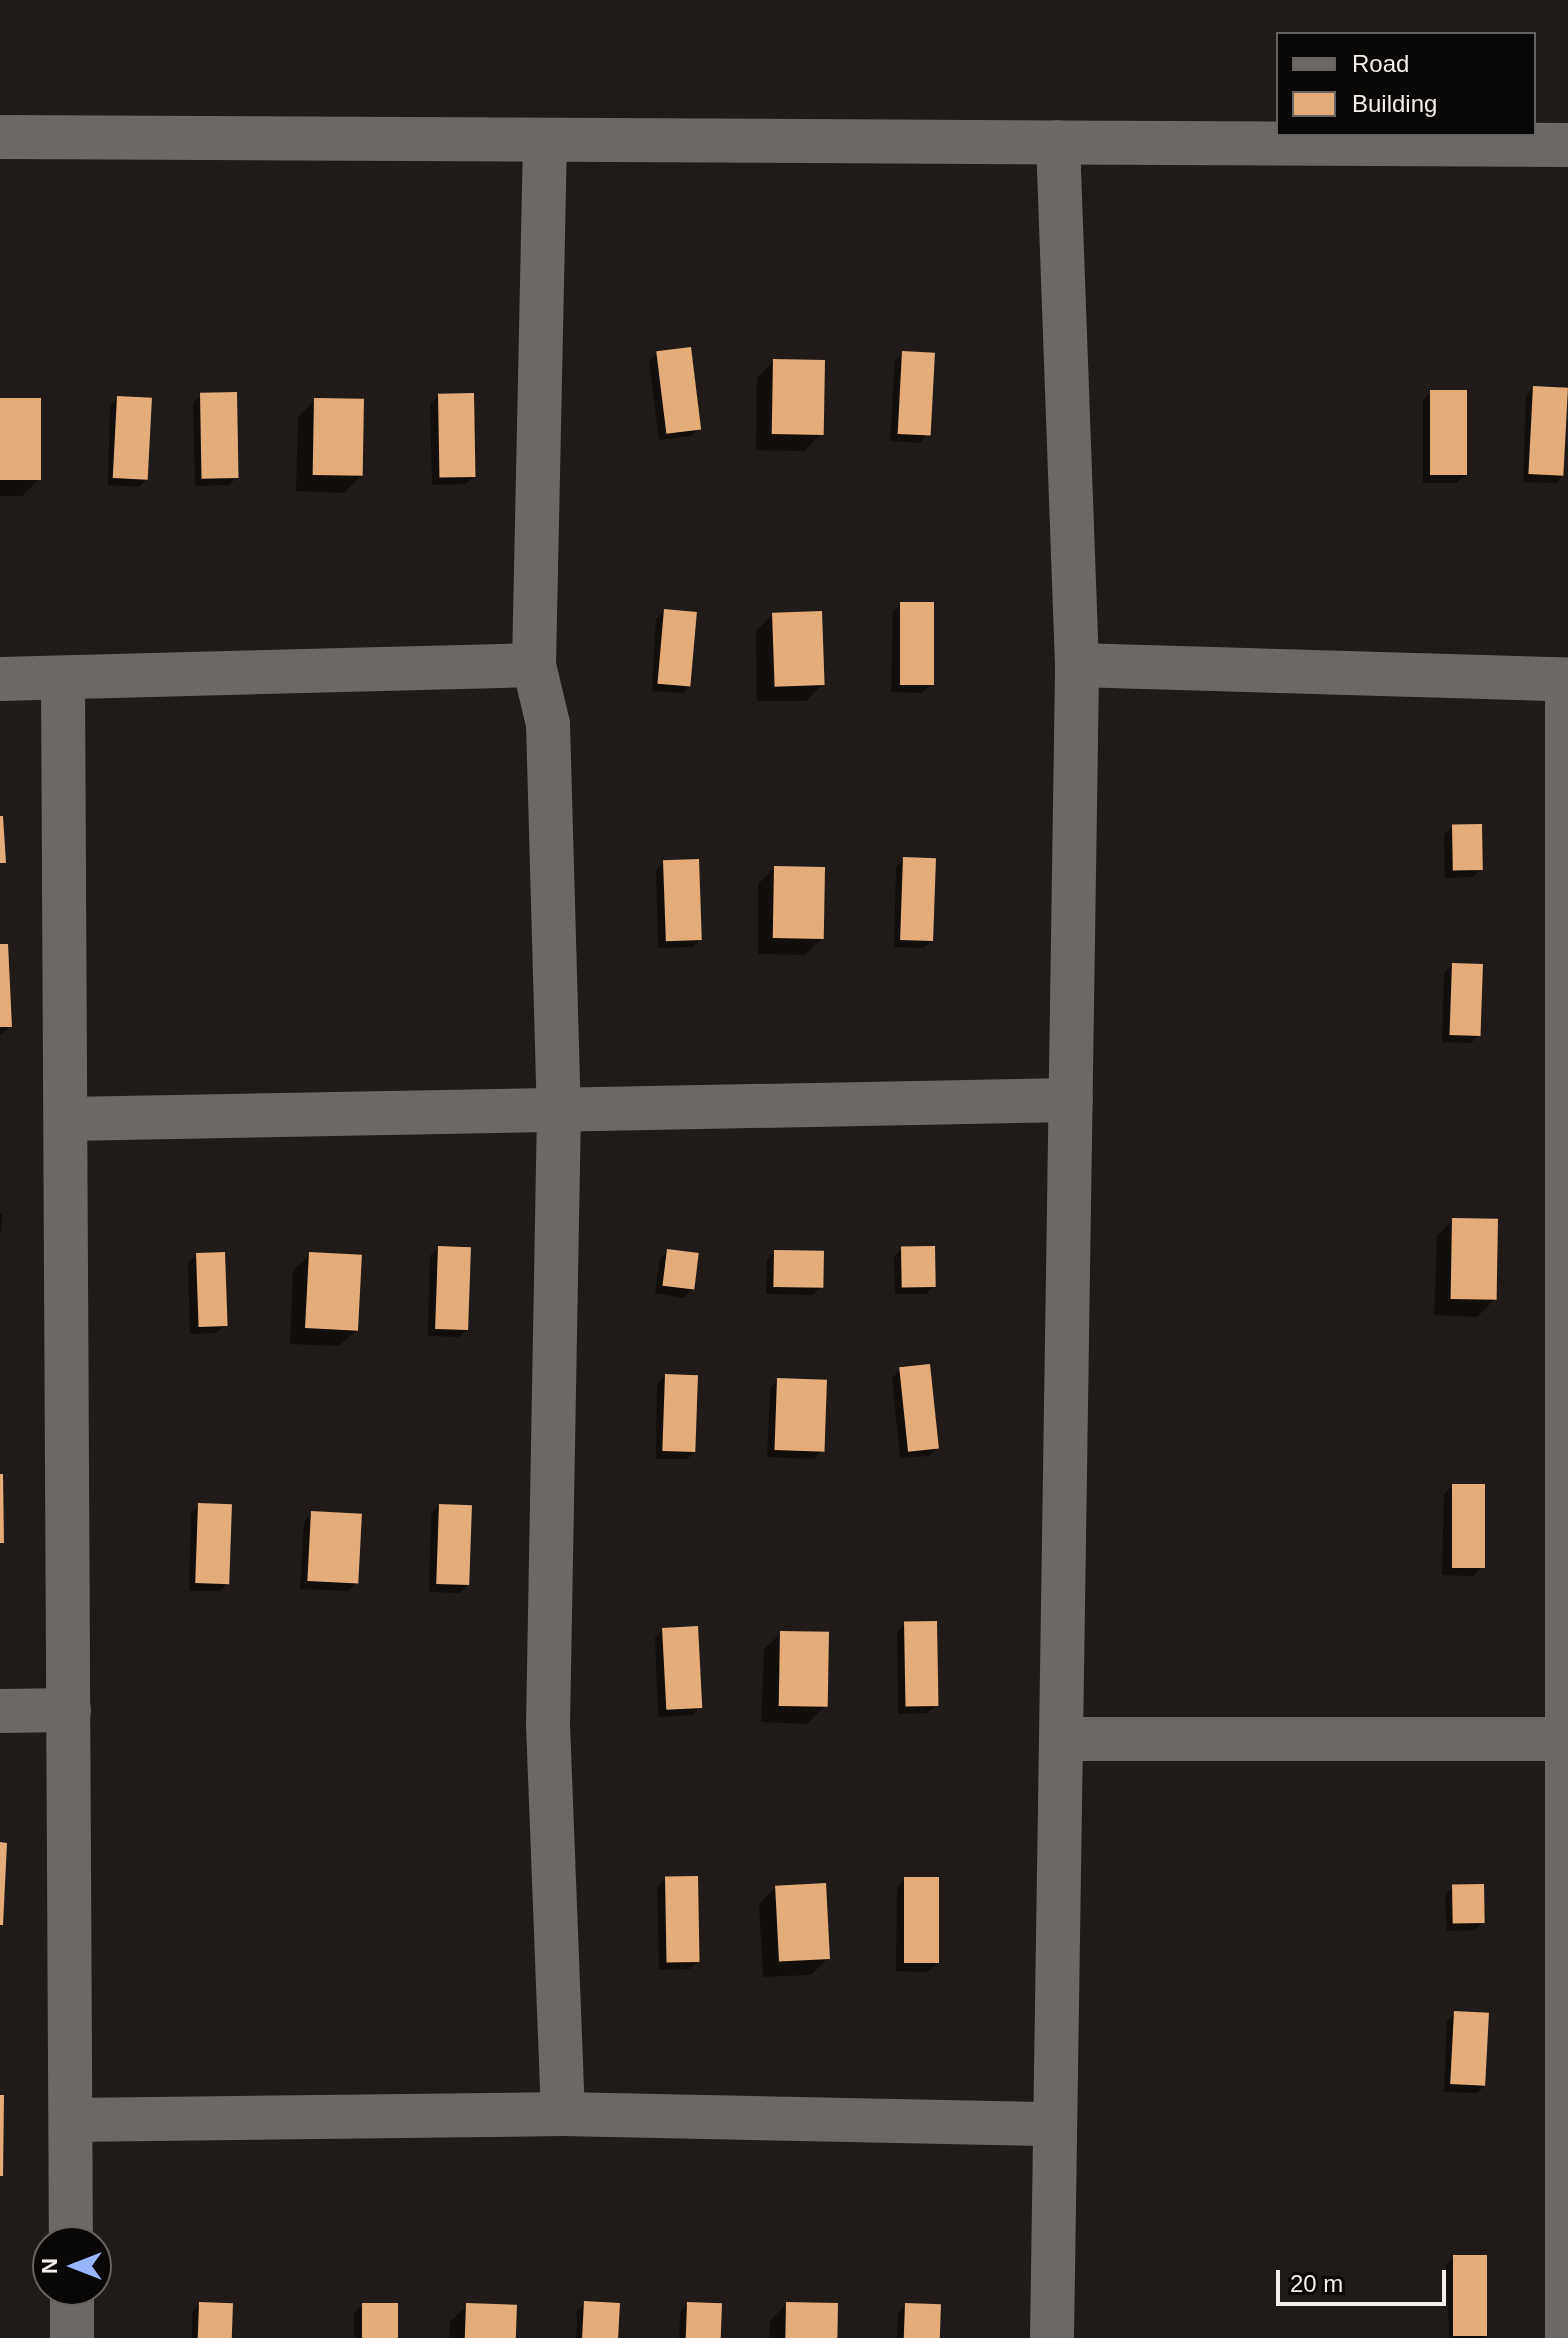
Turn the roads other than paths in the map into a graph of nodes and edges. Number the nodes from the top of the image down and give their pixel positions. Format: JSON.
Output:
{"nodes":[{"id":1,"x":0,"y":137,"type":"edge"},
{"id":2,"x":545,"y":140,"type":"junction"},
{"id":3,"x":1058,"y":142,"type":"junction"},
{"id":4,"x":1568,"y":145,"type":"edge"},
{"id":5,"x":534,"y":665,"type":"junction"},
{"id":6,"x":1077,"y":665,"type":"junction"},
{"id":7,"x":0,"y":679,"type":"edge"},
{"id":8,"x":63,"y":680,"type":"junction"},
{"id":9,"x":1567,"y":680,"type":"edge"},
{"id":10,"x":1071,"y":1100,"type":"junction"},
{"id":11,"x":559,"y":1109,"type":"junction"},
{"id":12,"x":66,"y":1119,"type":"junction"},
{"id":13,"x":69,"y":1710,"type":"junction"},
{"id":14,"x":0,"y":1711,"type":"edge"},
{"id":15,"x":1061,"y":1739,"type":"junction"},
{"id":16,"x":1567,"y":1739,"type":"edge"},
{"id":17,"x":563,"y":2114,"type":"junction"},
{"id":18,"x":71,"y":2120,"type":"junction"},
{"id":19,"x":1055,"y":2124,"type":"junction"},
{"id":20,"x":71,"y":2226,"type":"edge"},
{"id":21,"x":72,"y":2306,"type":"edge"},
{"id":22,"x":72,"y":2338,"type":"edge"},
{"id":23,"x":1052,"y":2338,"type":"edge"},
{"id":24,"x":1567,"y":2338,"type":"edge"}],
"edges":[{"from":1,"to":2,"type":"street"},
{"from":2,"to":3,"type":"street"},
{"from":2,"to":5,"type":"street"},
{"from":3,"to":4,"type":"street"},
{"from":3,"to":6,"type":"street"},
{"from":5,"to":8,"type":"street"},
{"from":5,"to":11,"type":"street"},
{"from":6,"to":9,"type":"street"},
{"from":6,"to":10,"type":"street"},
{"from":7,"to":8,"type":"street"},
{"from":8,"to":12,"type":"street"},
{"from":9,"to":16,"type":"street"},
{"from":10,"to":11,"type":"street"},
{"from":10,"to":15,"type":"street"},
{"from":11,"to":12,"type":"street"},
{"from":11,"to":17,"type":"street"},
{"from":12,"to":13,"type":"street"},
{"from":13,"to":14,"type":"street"},
{"from":13,"to":18,"type":"street"},
{"from":15,"to":16,"type":"street"},
{"from":15,"to":19,"type":"street"},
{"from":16,"to":24,"type":"street"},
{"from":17,"to":18,"type":"street"},
{"from":17,"to":19,"type":"street"},
{"from":18,"to":20,"type":"street"},
{"from":19,"to":23,"type":"street"},
{"from":21,"to":22,"type":"street"}]}
